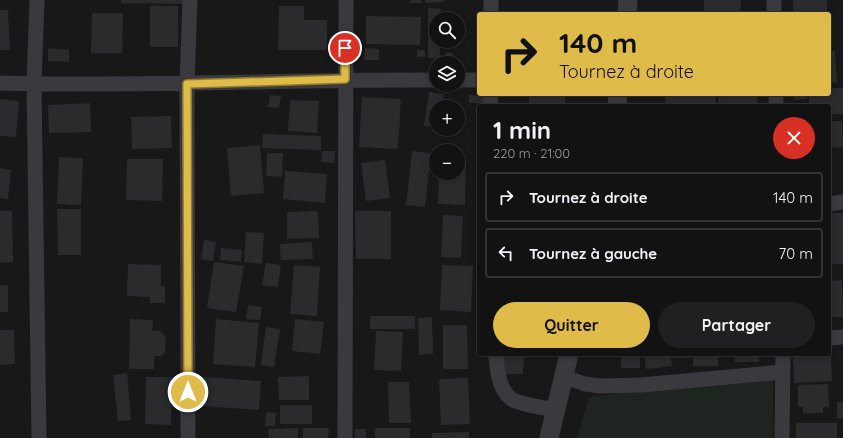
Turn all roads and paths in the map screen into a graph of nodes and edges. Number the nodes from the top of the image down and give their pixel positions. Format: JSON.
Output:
{"nodes":[{"id":1,"x":37,"y":0,"type":"edge"},
{"id":2,"x":190,"y":0,"type":"edge"},
{"id":3,"x":346,"y":0,"type":"edge"},
{"id":4,"x":491,"y":0,"type":"edge"},
{"id":5,"x":628,"y":0,"type":"edge"},
{"id":6,"x":774,"y":0,"type":"edge"},
{"id":7,"x":491,"y":12,"type":"edge"},
{"id":8,"x":627,"y":12,"type":"edge"},
{"id":9,"x":774,"y":12,"type":"edge"},
{"id":10,"x":345,"y":79,"type":"junction"},
{"id":11,"x":429,"y":80,"type":"edge"},
{"id":12,"x":465,"y":80,"type":"edge"},
{"id":13,"x":477,"y":80,"type":"edge"},
{"id":14,"x":0,"y":84,"type":"edge"},
{"id":15,"x":34,"y":84,"type":"junction"},
{"id":16,"x":187,"y":84,"type":"junction"},
{"id":17,"x":843,"y":202,"type":"edge"},
{"id":18,"x":831,"y":204,"type":"edge"},
{"id":19,"x":843,"y":337,"type":"edge"},
{"id":20,"x":831,"y":338,"type":"edge"},
{"id":21,"x":496,"y":356,"type":"edge"},
{"id":22,"x":569,"y":356,"type":"edge"},
{"id":23,"x":783,"y":356,"type":"edge"},
{"id":24,"x":782,"y":372,"type":"junction"},
{"id":25,"x":564,"y":375,"type":"junction"},
{"id":26,"x":556,"y":410,"type":"junction"},
{"id":27,"x":39,"y":438,"type":"edge"},
{"id":28,"x":188,"y":438,"type":"edge"},
{"id":29,"x":345,"y":438,"type":"edge"},
{"id":30,"x":549,"y":438,"type":"edge"},
{"id":31,"x":782,"y":438,"type":"edge"}],
"edges":[{"from":1,"to":15,"type":"street"},
{"from":2,"to":16,"type":"street"},
{"from":3,"to":10,"type":"street"},
{"from":4,"to":7,"type":"street"},
{"from":5,"to":8,"type":"street"},
{"from":6,"to":9,"type":"street"},
{"from":10,"to":11,"type":"street"},
{"from":10,"to":16,"type":"street"},
{"from":10,"to":29,"type":"street"},
{"from":12,"to":13,"type":"street"},
{"from":14,"to":15,"type":"street"},
{"from":15,"to":16,"type":"street"},
{"from":15,"to":27,"type":"street"},
{"from":16,"to":28,"type":"street"},
{"from":17,"to":18,"type":"street"},
{"from":19,"to":20,"type":"street"},
{"from":21,"to":26,"type":"street"},
{"from":22,"to":25,"type":"street"},
{"from":23,"to":24,"type":"street"},
{"from":24,"to":25,"type":"street"},
{"from":24,"to":31,"type":"street"},
{"from":25,"to":26,"type":"street"},
{"from":26,"to":30,"type":"street"}]}
